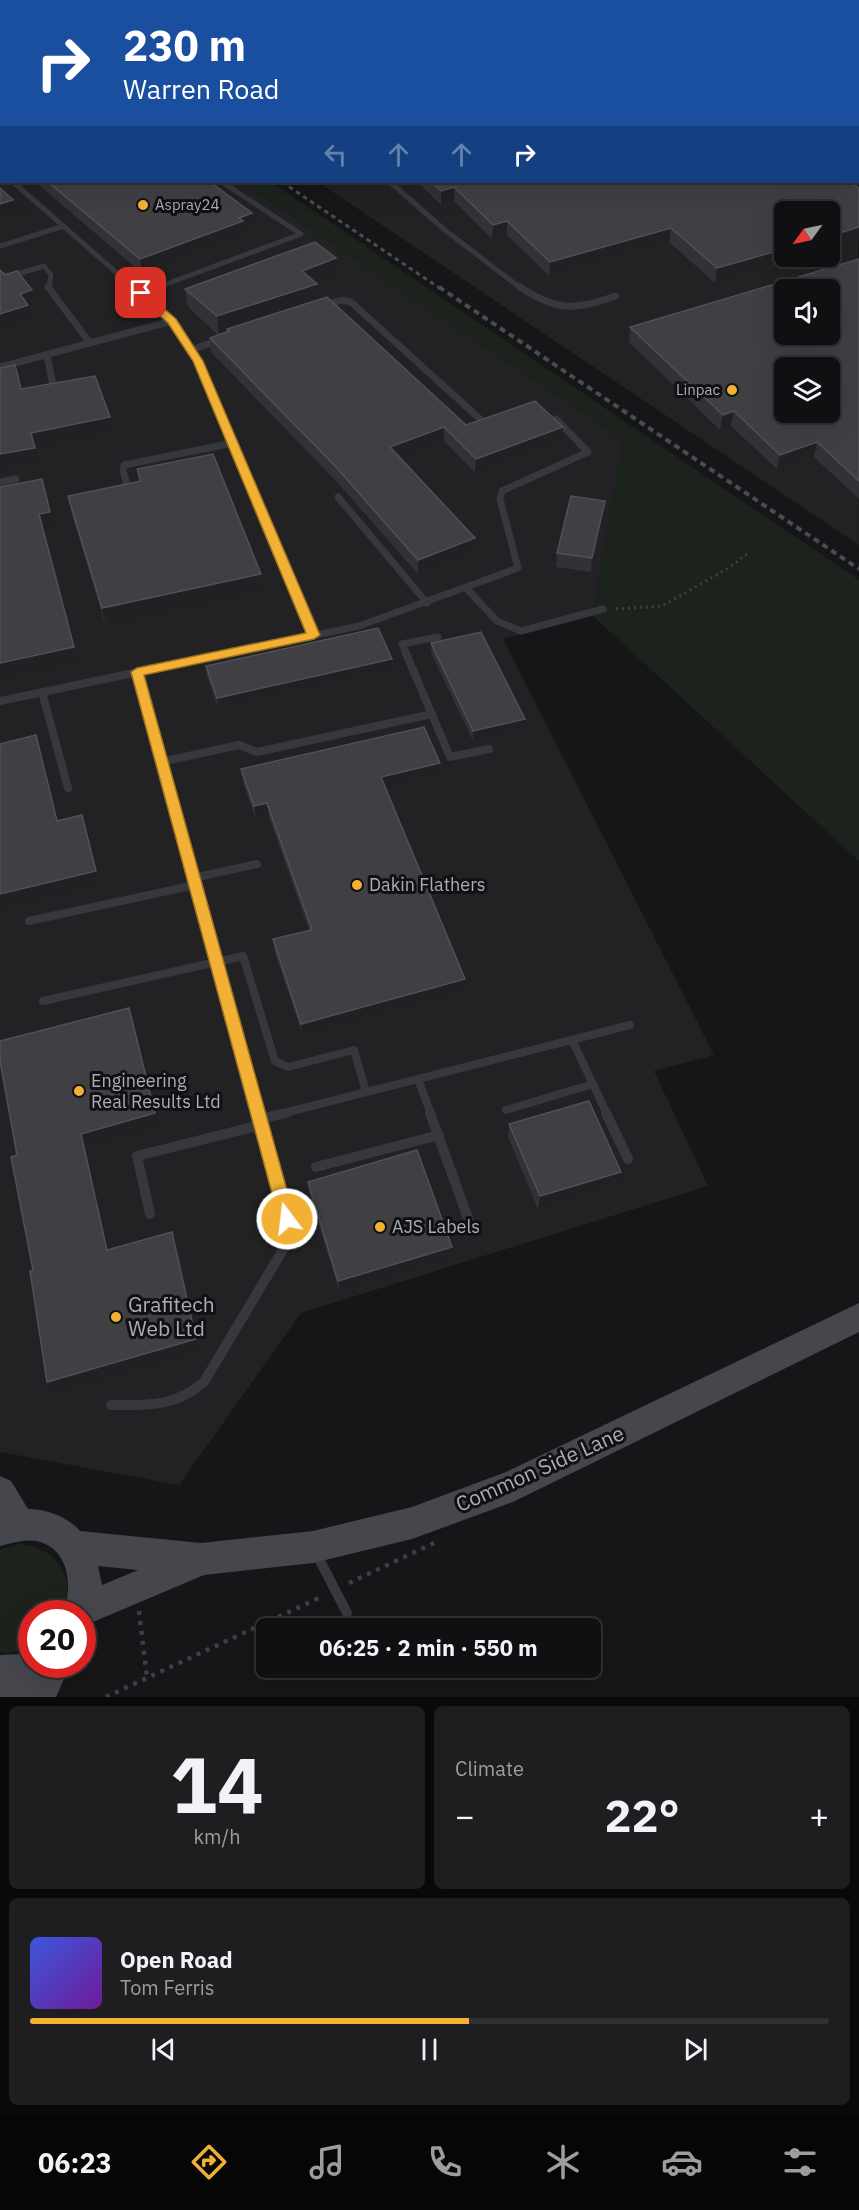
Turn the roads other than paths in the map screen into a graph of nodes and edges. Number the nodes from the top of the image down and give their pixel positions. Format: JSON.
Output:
{"nodes":[{"id":1,"x":15,"y":183,"type":"edge"},
{"id":2,"x":224,"y":183,"type":"edge"},
{"id":3,"x":391,"y":183,"type":"edge"},
{"id":4,"x":64,"y":226,"type":"junction"},
{"id":5,"x":0,"y":246,"type":"edge"},
{"id":6,"x":0,"y":274,"type":"edge"},
{"id":7,"x":141,"y":293,"type":"junction"},
{"id":8,"x":616,"y":296,"type":"dead end"},
{"id":9,"x":310,"y":310,"type":"edge"},
{"id":10,"x":172,"y":321,"type":"junction"},
{"id":11,"x":223,"y":339,"type":"edge"},
{"id":12,"x":90,"y":343,"type":"junction"},
{"id":13,"x":191,"y":350,"type":"junction"},
{"id":14,"x":46,"y":355,"type":"junction"},
{"id":15,"x":0,"y":367,"type":"edge"},
{"id":16,"x":53,"y":386,"type":"edge"},
{"id":17,"x":480,"y":419,"type":"edge"},
{"id":18,"x":556,"y":419,"type":"edge"},
{"id":19,"x":232,"y":443,"type":"junction"},
{"id":20,"x":16,"y":479,"type":"dead end"},
{"id":21,"x":0,"y":482,"type":"edge"},
{"id":22,"x":113,"y":495,"type":"edge"},
{"id":23,"x":339,"y":497,"type":"dead end"},
{"id":24,"x":466,"y":588,"type":"junction"},
{"id":25,"x":427,"y":603,"type":"junction"},
{"id":26,"x":603,"y":609,"type":"road end"},
{"id":27,"x":314,"y":635,"type":"junction"},
{"id":28,"x":438,"y":637,"type":"dead end"},
{"id":29,"x":137,"y":672,"type":"junction"},
{"id":30,"x":42,"y":692,"type":"junction"},
{"id":31,"x":0,"y":701,"type":"edge"},
{"id":32,"x":432,"y":714,"type":"junction"},
{"id":33,"x":489,"y":748,"type":"dead end"},
{"id":34,"x":161,"y":762,"type":"junction"},
{"id":35,"x":68,"y":788,"type":"dead end"},
{"id":36,"x":257,"y":864,"type":"dead end"},
{"id":37,"x":194,"y":881,"type":"junction"},
{"id":38,"x":29,"y":921,"type":"dead end"},
{"id":39,"x":216,"y":961,"type":"junction"},
{"id":40,"x":43,"y":1001,"type":"dead end"},
{"id":41,"x":630,"y":1025,"type":"dead end"},
{"id":42,"x":572,"y":1040,"type":"junction"},
{"id":43,"x":418,"y":1079,"type":"junction"},
{"id":44,"x":593,"y":1084,"type":"junction"},
{"id":45,"x":366,"y":1092,"type":"junction"},
{"id":46,"x":506,"y":1110,"type":"dead end"},
{"id":47,"x":260,"y":1122,"type":"junction"},
{"id":48,"x":439,"y":1135,"type":"junction"},
{"id":49,"x":628,"y":1159,"type":"dead end"},
{"id":50,"x":316,"y":1167,"type":"dead end"},
{"id":51,"x":150,"y":1214,"type":"dead end"},
{"id":52,"x":469,"y":1221,"type":"dead end"},
{"id":53,"x":859,"y":1317,"type":"edge"},
{"id":54,"x":111,"y":1405,"type":"dead end"},
{"id":55,"x":0,"y":1492,"type":"edge"},
{"id":56,"x":10,"y":1528,"type":"edge"},
{"id":57,"x":73,"y":1547,"type":"junction"},
{"id":58,"x":313,"y":1547,"type":"junction"},
{"id":59,"x":201,"y":1560,"type":"junction"},
{"id":60,"x":84,"y":1600,"type":"edge"},
{"id":61,"x":96,"y":1605,"type":"edge"},
{"id":62,"x":347,"y":1613,"type":"dead end"},
{"id":63,"x":18,"y":1671,"type":"edge"},
{"id":64,"x":0,"y":1672,"type":"edge"},
{"id":65,"x":0,"y":1678,"type":"edge"},
{"id":66,"x":47,"y":1678,"type":"edge"},
{"id":67,"x":11,"y":1697,"type":"edge"},
{"id":68,"x":39,"y":1697,"type":"edge"}],
"edges":[{"from":1,"to":4,"type":"lane"},
{"from":2,"to":7,"type":"lane"},
{"from":3,"to":8,"type":"lane"},
{"from":4,"to":5,"type":"lane"},
{"from":4,"to":7,"type":"lane"},
{"from":6,"to":12,"type":"lane"},
{"from":7,"to":10,"type":"lane"},
{"from":9,"to":17,"type":"lane"},
{"from":10,"to":12,"type":"lane"},
{"from":10,"to":13,"type":"lane"},
{"from":11,"to":13,"type":"lane"},
{"from":12,"to":14,"type":"lane"},
{"from":13,"to":19,"type":"lane"},
{"from":14,"to":15,"type":"lane"},
{"from":14,"to":16,"type":"lane"},
{"from":18,"to":24,"type":"lane"},
{"from":19,"to":22,"type":"lane"},
{"from":19,"to":27,"type":"lane"},
{"from":20,"to":21,"type":"lane"},
{"from":23,"to":25,"type":"lane"},
{"from":24,"to":25,"type":"lane"},
{"from":24,"to":26,"type":"lane"},
{"from":25,"to":27,"type":"lane"},
{"from":27,"to":29,"type":"lane"},
{"from":28,"to":32,"type":"lane"},
{"from":29,"to":30,"type":"lane"},
{"from":29,"to":34,"type":"lane"},
{"from":30,"to":31,"type":"lane"},
{"from":30,"to":35,"type":"lane"},
{"from":32,"to":33,"type":"lane"},
{"from":32,"to":34,"type":"lane"},
{"from":34,"to":37,"type":"lane"},
{"from":36,"to":37,"type":"lane"},
{"from":37,"to":38,"type":"lane"},
{"from":37,"to":39,"type":"lane"},
{"from":39,"to":40,"type":"lane"},
{"from":39,"to":45,"type":"lane"},
{"from":39,"to":47,"type":"lane"},
{"from":41,"to":42,"type":"lane"},
{"from":42,"to":43,"type":"lane"},
{"from":42,"to":44,"type":"lane"},
{"from":43,"to":45,"type":"lane"},
{"from":43,"to":48,"type":"lane"},
{"from":44,"to":46,"type":"lane"},
{"from":44,"to":49,"type":"lane"},
{"from":45,"to":47,"type":"lane"},
{"from":47,"to":51,"type":"lane"},
{"from":47,"to":54,"type":"lane"},
{"from":48,"to":50,"type":"lane"},
{"from":48,"to":52,"type":"lane"},
{"from":53,"to":58,"type":"main road","name":"Common Side Lane"},
{"from":55,"to":56,"type":"main road"},
{"from":56,"to":57,"type":"main road"},
{"from":57,"to":59,"type":"main road","name":"Common Side Lane"},
{"from":57,"to":60,"type":"main road"},
{"from":58,"to":59,"type":"main road","name":"Common Side Lane"},
{"from":58,"to":62,"type":"lane"},
{"from":59,"to":61,"type":"main road","name":"Common Side Lane"},
{"from":63,"to":64,"type":"main road"},
{"from":65,"to":67,"type":"main road"},
{"from":66,"to":68,"type":"main road"}]}
